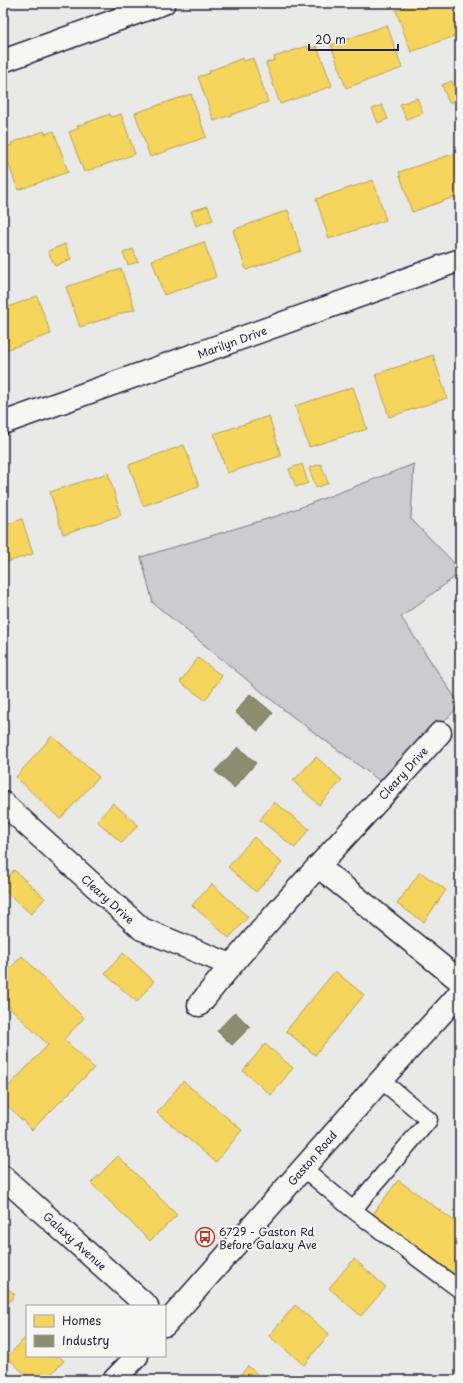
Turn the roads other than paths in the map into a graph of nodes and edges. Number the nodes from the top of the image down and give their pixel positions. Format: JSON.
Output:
{"nodes":[{"id":1,"x":164,"y":3,"type":"edge"},
{"id":2,"x":3,"y":61,"type":"edge"},
{"id":3,"x":460,"y":260,"type":"edge"},
{"id":4,"x":3,"y":423,"type":"edge"},
{"id":5,"x":440,"y":733,"type":"dead end"},
{"id":6,"x":3,"y":803,"type":"edge"},
{"id":7,"x":318,"y":866,"type":"junction"},
{"id":8,"x":231,"y":965,"type":"junction"},
{"id":9,"x":459,"y":995,"type":"edge"},
{"id":10,"x":199,"y":1005,"type":"dead end"},
{"id":11,"x":381,"y":1080,"type":"junction"},
{"id":12,"x":303,"y":1168,"type":"junction"},
{"id":13,"x":3,"y":1177,"type":"edge"},
{"id":14,"x":353,"y":1210,"type":"junction"},
{"id":15,"x":460,"y":1290,"type":"edge"},
{"id":16,"x":146,"y":1305,"type":"edge"},
{"id":17,"x":166,"y":1323,"type":"edge"},
{"id":18,"x":136,"y":1357,"type":"edge"},
{"id":19,"x":114,"y":1380,"type":"edge"}],
"edges":[{"from":1,"to":2,"type":"street"},
{"from":3,"to":4,"type":"street","name":"Marilyn Drive"},
{"from":5,"to":7,"type":"street","name":"Cleary Drive"},
{"from":6,"to":8,"type":"street","name":"Cleary Drive"},
{"from":7,"to":8,"type":"street","name":"Cleary Drive"},
{"from":7,"to":9,"type":"street"},
{"from":8,"to":10,"type":"street","name":"Cleary Drive"},
{"from":9,"to":11,"type":"street","name":"Gaston Road"},
{"from":11,"to":12,"type":"street","name":"Gaston Road"},
{"from":11,"to":14,"type":"lane"},
{"from":12,"to":14,"type":"lane"},
{"from":12,"to":17,"type":"street","name":"Gaston Road"},
{"from":13,"to":16,"type":"street","name":"Galaxy Avenue"},
{"from":14,"to":15,"type":"lane"},
{"from":18,"to":19,"type":"street"}]}
